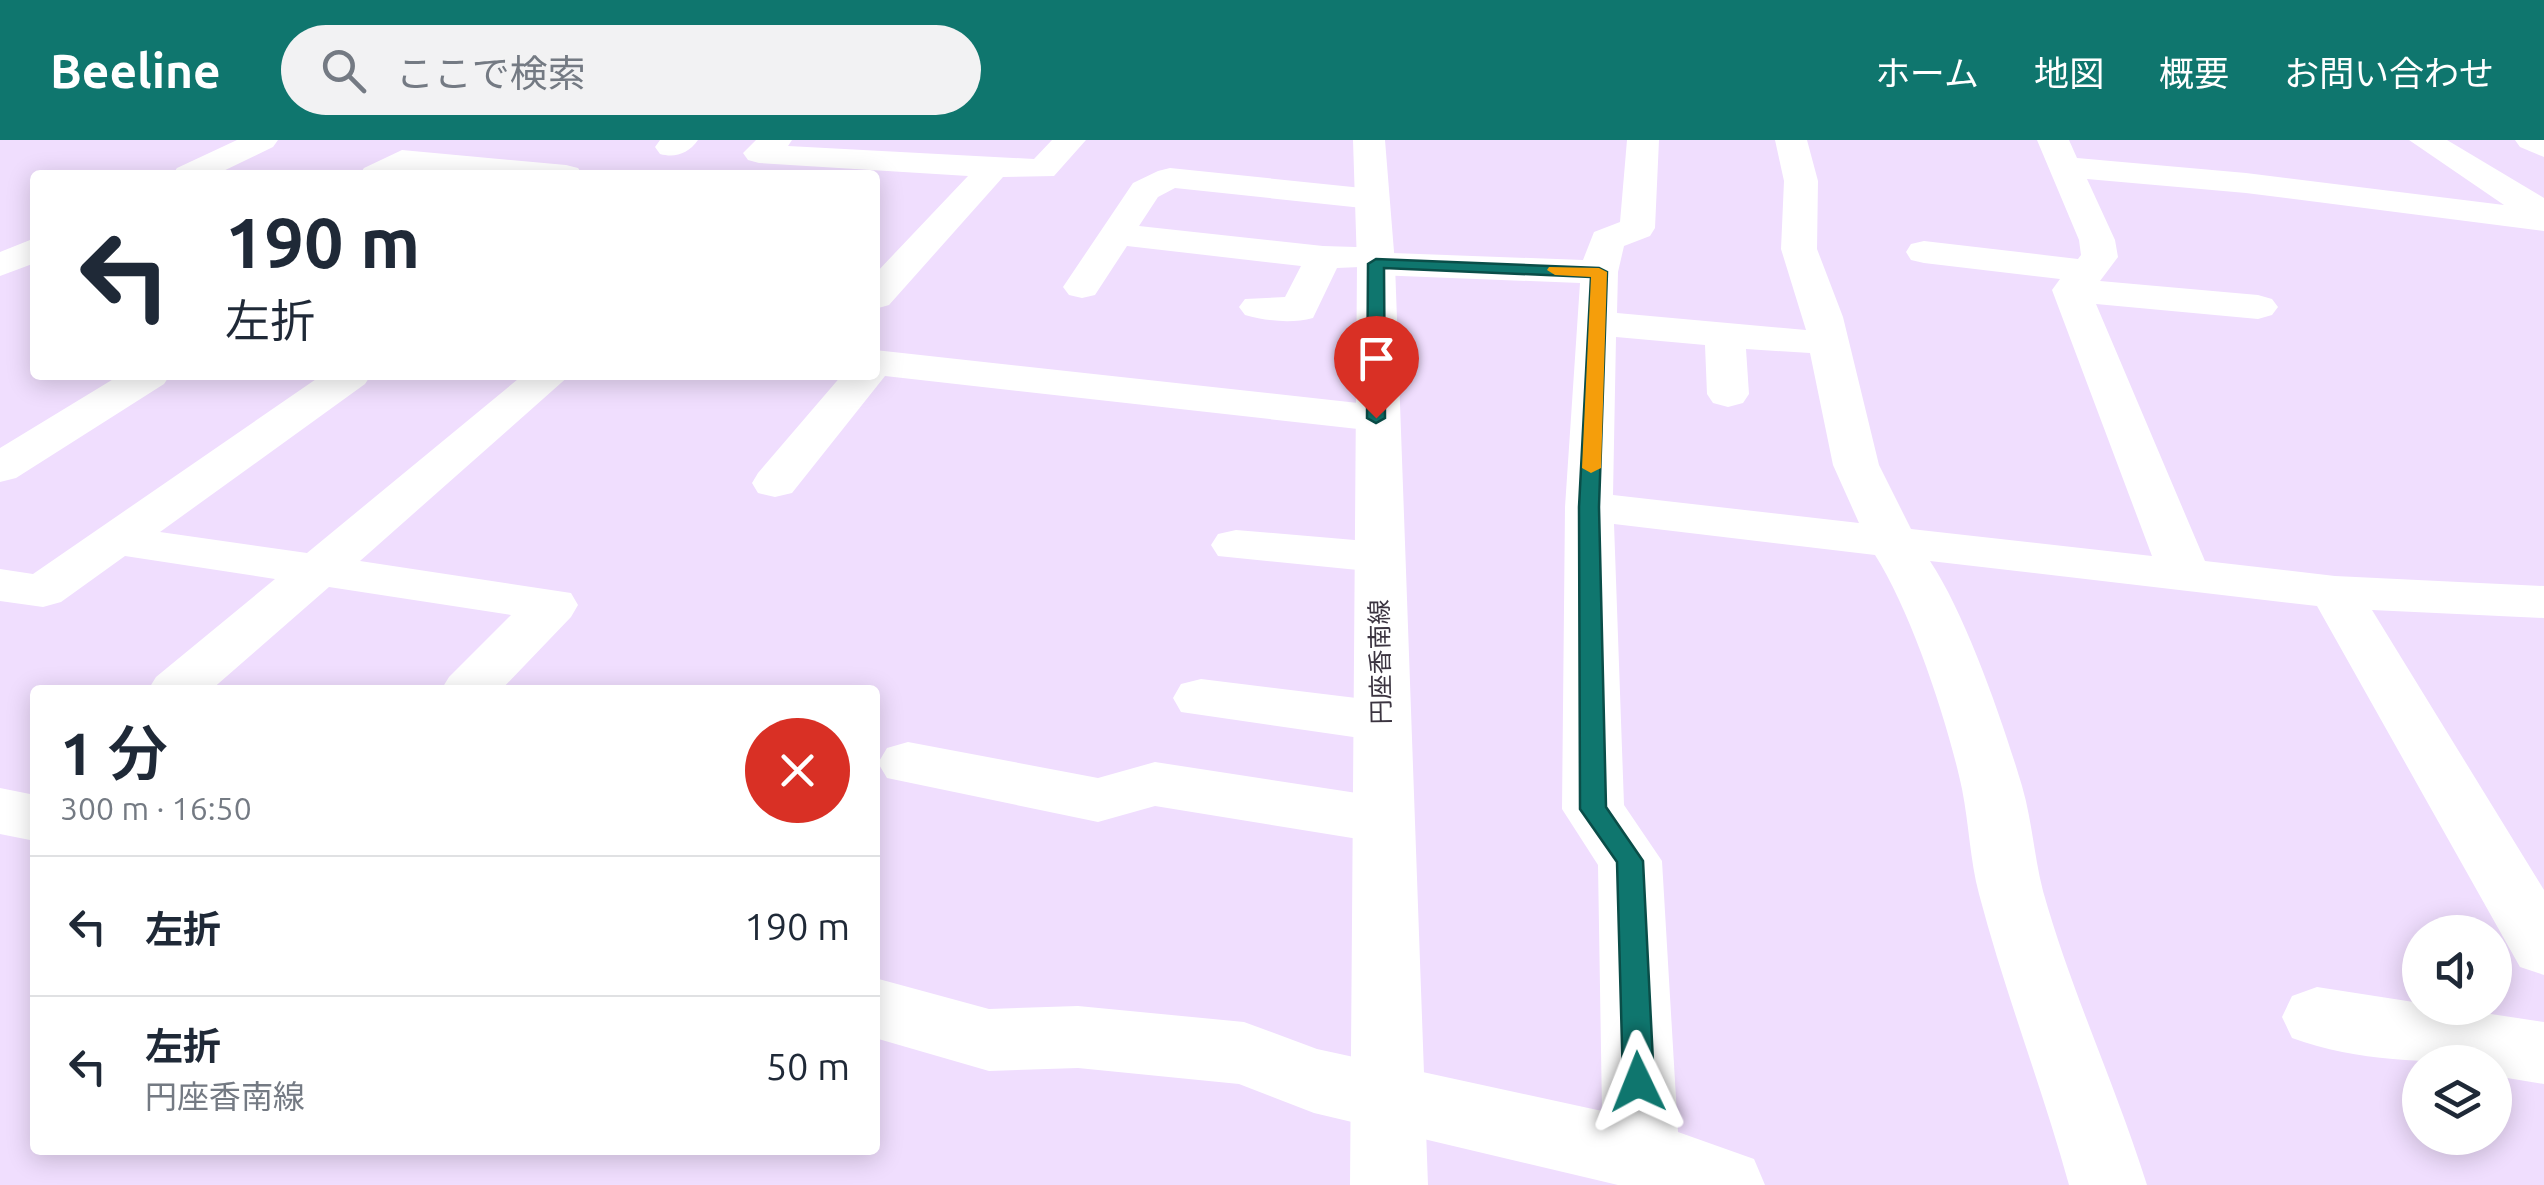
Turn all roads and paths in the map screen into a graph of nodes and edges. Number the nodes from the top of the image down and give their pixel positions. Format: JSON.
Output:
{"nodes":[{"id":1,"x":262,"y":140,"type":"edge"},
{"id":2,"x":776,"y":140,"type":"edge"},
{"id":3,"x":1070,"y":140,"type":"edge"},
{"id":4,"x":1369,"y":140,"type":"edge"},
{"id":5,"x":1642,"y":140,"type":"edge"},
{"id":6,"x":1791,"y":140,"type":"edge"},
{"id":7,"x":2425,"y":140,"type":"edge"},
{"id":8,"x":2531,"y":140,"type":"edge"},
{"id":9,"x":2544,"y":147,"type":"edge"},
{"id":10,"x":908,"y":152,"type":"edge"},
{"id":11,"x":2059,"y":154,"type":"edge"},
{"id":12,"x":822,"y":167,"type":"edge"},
{"id":13,"x":995,"y":167,"type":"junction"},
{"id":14,"x":199,"y":170,"type":"edge"},
{"id":15,"x":385,"y":170,"type":"edge"},
{"id":16,"x":511,"y":170,"type":"edge"},
{"id":17,"x":1372,"y":199,"type":"junction"},
{"id":18,"x":2544,"y":211,"type":"edge"},
{"id":19,"x":2489,"y":215,"type":"junction"},
{"id":20,"x":2544,"y":220,"type":"edge"},
{"id":21,"x":1114,"y":234,"type":"junction"},
{"id":22,"x":2544,"y":240,"type":"edge"},
{"id":23,"x":1924,"y":252,"type":"dead end"},
{"id":24,"x":1358,"y":259,"type":"junction"},
{"id":25,"x":1599,"y":272,"type":"junction"},
{"id":26,"x":2081,"y":281,"type":"junction"},
{"id":27,"x":1082,"y":287,"type":"dead end"},
{"id":28,"x":880,"y":292,"type":"edge"},
{"id":29,"x":2258,"y":307,"type":"dead end"},
{"id":30,"x":1259,"y":308,"type":"dead end"},
{"id":31,"x":1598,"y":323,"type":"junction"},
{"id":32,"x":1725,"y":334,"type":"junction"},
{"id":33,"x":1806,"y":342,"type":"dead end"},
{"id":34,"x":880,"y":363,"type":"edge"},
{"id":35,"x":141,"y":380,"type":"edge"},
{"id":36,"x":343,"y":380,"type":"edge"},
{"id":37,"x":543,"y":380,"type":"edge"},
{"id":38,"x":860,"y":380,"type":"edge"},
{"id":39,"x":1728,"y":394,"type":"dead end"},
{"id":40,"x":1376,"y":418,"type":"junction"},
{"id":41,"x":0,"y":468,"type":"edge"},
{"id":42,"x":775,"y":484,"type":"dead end"},
{"id":43,"x":1589,"y":507,"type":"junction"},
{"id":44,"x":116,"y":540,"type":"junction"},
{"id":45,"x":1236,"y":544,"type":"dead end"},
{"id":46,"x":1894,"y":545,"type":"junction"},
{"id":47,"x":1378,"y":557,"type":"junction"},
{"id":48,"x":320,"y":570,"type":"junction"},
{"id":49,"x":2185,"y":575,"type":"junction"},
{"id":50,"x":0,"y":585,"type":"edge"},
{"id":51,"x":2334,"y":592,"type":"junction"},
{"id":52,"x":2544,"y":602,"type":"edge"},
{"id":53,"x":182,"y":685,"type":"edge"},
{"id":54,"x":475,"y":685,"type":"edge"},
{"id":55,"x":1202,"y":698,"type":"dead end"},
{"id":56,"x":1381,"y":720,"type":"junction"},
{"id":57,"x":908,"y":763,"type":"dead end"},
{"id":58,"x":1383,"y":820,"type":"junction"},
{"id":59,"x":2544,"y":948,"type":"edge"},
{"id":60,"x":880,"y":1009,"type":"edge"},
{"id":61,"x":2318,"y":1017,"type":"dead end"},
{"id":62,"x":2544,"y":1053,"type":"edge"},
{"id":63,"x":1388,"y":1098,"type":"junction"},
{"id":64,"x":1641,"y":1155,"type":"junction"},
{"id":65,"x":1389,"y":1185,"type":"edge"},
{"id":66,"x":1726,"y":1185,"type":"edge"},
{"id":67,"x":2108,"y":1185,"type":"edge"}],
"edges":[{"from":1,"to":14,"type":"street"},
{"from":2,"to":12,"type":"street"},
{"from":3,"to":13,"type":"street"},
{"from":4,"to":17,"type":"street","name":"円座香南線"},
{"from":5,"to":25,"type":"street"},
{"from":6,"to":46,"type":"street"},
{"from":7,"to":18,"type":"street"},
{"from":8,"to":9,"type":"street"},
{"from":10,"to":12,"type":"street"},
{"from":10,"to":13,"type":"street"},
{"from":11,"to":19,"type":"street"},
{"from":11,"to":26,"type":"street"},
{"from":13,"to":28,"type":"street"},
{"from":15,"to":16,"type":"street"},
{"from":17,"to":21,"type":"street"},
{"from":17,"to":24,"type":"street","name":"円座香南線"},
{"from":19,"to":20,"type":"street"},
{"from":19,"to":22,"type":"street"},
{"from":21,"to":24,"type":"street"},
{"from":21,"to":27,"type":"street"},
{"from":23,"to":26,"type":"street"},
{"from":24,"to":25,"type":"street"},
{"from":24,"to":30,"type":"street"},
{"from":24,"to":40,"type":"street","name":"円座香南線"},
{"from":25,"to":31,"type":"street"},
{"from":26,"to":29,"type":"street"},
{"from":26,"to":49,"type":"street"},
{"from":31,"to":32,"type":"street"},
{"from":31,"to":43,"type":"street"},
{"from":32,"to":33,"type":"street"},
{"from":32,"to":39,"type":"street"},
{"from":34,"to":40,"type":"street"},
{"from":35,"to":41,"type":"street"},
{"from":36,"to":44,"type":"street"},
{"from":37,"to":48,"type":"street"},
{"from":38,"to":42,"type":"street"},
{"from":40,"to":47,"type":"street","name":"円座香南線"},
{"from":43,"to":46,"type":"street"},
{"from":43,"to":64,"type":"street"},
{"from":44,"to":48,"type":"street"},
{"from":44,"to":50,"type":"street"},
{"from":45,"to":47,"type":"street"},
{"from":46,"to":49,"type":"street"},
{"from":46,"to":67,"type":"street"},
{"from":47,"to":56,"type":"street","name":"円座香南線"},
{"from":48,"to":53,"type":"street"},
{"from":48,"to":54,"type":"street"},
{"from":49,"to":51,"type":"street"},
{"from":51,"to":52,"type":"street"},
{"from":51,"to":59,"type":"street"},
{"from":55,"to":56,"type":"street"},
{"from":56,"to":58,"type":"street","name":"円座香南線"},
{"from":57,"to":58,"type":"street"},
{"from":58,"to":63,"type":"street","name":"円座香南線"},
{"from":60,"to":63,"type":"street"},
{"from":61,"to":62,"type":"street"},
{"from":63,"to":64,"type":"street"},
{"from":63,"to":65,"type":"street","name":"円座香南線"},
{"from":64,"to":66,"type":"street"}]}
